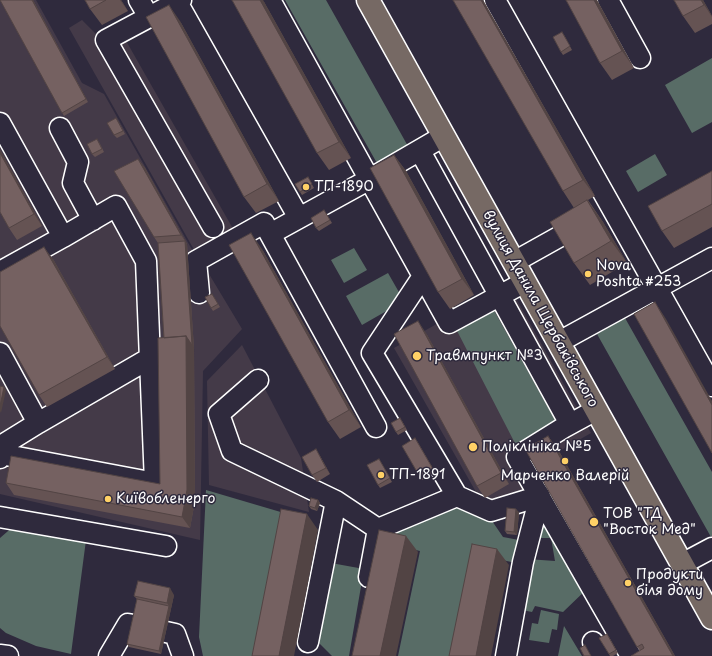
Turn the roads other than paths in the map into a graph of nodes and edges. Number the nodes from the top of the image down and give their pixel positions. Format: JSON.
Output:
{"nodes":[{"id":1,"x":139,"y":0,"type":"edge"},
{"id":2,"x":270,"y":0,"type":"edge"},
{"id":3,"x":368,"y":0,"type":"edge"},
{"id":4,"x":495,"y":0,"type":"edge"},
{"id":5,"x":608,"y":0,"type":"edge"},
{"id":6,"x":179,"y":1,"type":"edge"},
{"id":7,"x":149,"y":17,"type":"junction"},
{"id":8,"x":640,"y":58,"type":"dead end"},
{"id":9,"x":0,"y":123,"type":"edge"},
{"id":10,"x":60,"y":128,"type":"dead end"},
{"id":11,"x":444,"y":136,"type":"junction"},
{"id":12,"x":420,"y":151,"type":"junction"},
{"id":13,"x":370,"y":179,"type":"junction"},
{"id":14,"x":611,"y":208,"type":"junction"},
{"id":15,"x":299,"y":218,"type":"junction"},
{"id":16,"x":93,"y":220,"type":"junction"},
{"id":17,"x":213,"y":226,"type":"dead end"},
{"id":18,"x":270,"y":234,"type":"junction"},
{"id":19,"x":63,"y":237,"type":"junction"},
{"id":20,"x":712,"y":258,"type":"edge"},
{"id":21,"x":514,"y":262,"type":"junction"},
{"id":22,"x":0,"y":272,"type":"edge"},
{"id":23,"x":423,"y":276,"type":"junction"},
{"id":24,"x":525,"y":282,"type":"junction"},
{"id":25,"x":657,"y":288,"type":"junction"},
{"id":26,"x":199,"y":293,"type":"dead end"},
{"id":27,"x":500,"y":296,"type":"junction"},
{"id":28,"x":559,"y":342,"type":"junction"},
{"id":29,"x":0,"y":353,"type":"edge"},
{"id":30,"x":150,"y":358,"type":"junction"},
{"id":31,"x":258,"y":380,"type":"dead end"},
{"id":32,"x":712,"y":386,"type":"edge"},
{"id":33,"x":596,"y":410,"type":"junction"},
{"id":34,"x":38,"y":423,"type":"junction"},
{"id":35,"x":570,"y":424,"type":"junction"},
{"id":36,"x":376,"y":427,"type":"dead end"},
{"id":37,"x":1,"y":456,"type":"edge"},
{"id":38,"x":457,"y":496,"type":"junction"},
{"id":39,"x":540,"y":496,"type":"junction"},
{"id":40,"x":336,"y":501,"type":"junction"},
{"id":41,"x":0,"y":517,"type":"edge"},
{"id":42,"x":378,"y":529,"type":"junction"},
{"id":43,"x":166,"y":546,"type":"dead end"},
{"id":44,"x":712,"y":548,"type":"edge"},
{"id":45,"x":682,"y":564,"type":"junction"},
{"id":46,"x":366,"y":596,"type":"edge"},
{"id":47,"x":712,"y":618,"type":"edge"},
{"id":48,"x":134,"y":625,"type":"edge"},
{"id":49,"x":166,"y":632,"type":"edge"},
{"id":50,"x":308,"y":642,"type":"dead end"},
{"id":51,"x":0,"y":655,"type":"edge"},
{"id":52,"x":8,"y":656,"type":"edge"},
{"id":53,"x":109,"y":656,"type":"edge"},
{"id":54,"x":183,"y":656,"type":"edge"},
{"id":55,"x":506,"y":656,"type":"edge"},
{"id":56,"x":631,"y":656,"type":"edge"}],
"edges":[{"from":1,"to":7,"type":"lane"},
{"from":2,"to":13,"type":"lane"},
{"from":3,"to":11,"type":"main road","name":"вулиця Данила Щербаківського"},
{"from":4,"to":14,"type":"lane"},
{"from":5,"to":8,"type":"lane"},
{"from":6,"to":7,"type":"lane"},
{"from":6,"to":15,"type":"lane"},
{"from":7,"to":17,"type":"lane"},
{"from":9,"to":19,"type":"lane"},
{"from":10,"to":16,"type":"lane"},
{"from":11,"to":12,"type":"lane"},
{"from":11,"to":21,"type":"main road","name":"вулиця Данила Щербаківського"},
{"from":12,"to":13,"type":"lane"},
{"from":12,"to":27,"type":"lane"},
{"from":13,"to":15,"type":"lane"},
{"from":13,"to":23,"type":"lane"},
{"from":14,"to":21,"type":"lane"},
{"from":14,"to":25,"type":"lane"},
{"from":15,"to":18,"type":"lane"},
{"from":16,"to":19,"type":"lane"},
{"from":16,"to":30,"type":"lane"},
{"from":18,"to":26,"type":"lane"},
{"from":18,"to":36,"type":"lane"},
{"from":19,"to":22,"type":"lane"},
{"from":20,"to":25,"type":"lane"},
{"from":21,"to":24,"type":"main road","name":"вулиця Данила Щербаківського"},
{"from":23,"to":27,"type":"lane"},
{"from":23,"to":38,"type":"lane"},
{"from":24,"to":27,"type":"lane"},
{"from":24,"to":28,"type":"main road","name":"вулиця Данила Щербаківського"},
{"from":25,"to":28,"type":"lane"},
{"from":25,"to":32,"type":"lane"},
{"from":27,"to":35,"type":"lane"},
{"from":28,"to":33,"type":"main road","name":"вулиця Данила Щербаківського"},
{"from":29,"to":34,"type":"lane"},
{"from":30,"to":34,"type":"lane"},
{"from":30,"to":37,"type":"lane"},
{"from":31,"to":40,"type":"lane"},
{"from":33,"to":35,"type":"lane"},
{"from":33,"to":45,"type":"main road","name":"вулиця Данила Щербаківського"},
{"from":34,"to":37,"type":"lane"},
{"from":35,"to":39,"type":"lane"},
{"from":38,"to":39,"type":"lane"},
{"from":38,"to":42,"type":"lane"},
{"from":39,"to":55,"type":"lane"},
{"from":39,"to":56,"type":"lane"},
{"from":40,"to":42,"type":"lane"},
{"from":40,"to":50,"type":"lane"},
{"from":41,"to":43,"type":"lane"},
{"from":42,"to":46,"type":"lane"},
{"from":44,"to":45,"type":"lane"},
{"from":45,"to":47,"type":"main road","name":"вулиця Данила Щербаківського"},
{"from":48,"to":53,"type":"lane"},
{"from":49,"to":54,"type":"lane"},
{"from":51,"to":52,"type":"lane"}]}
